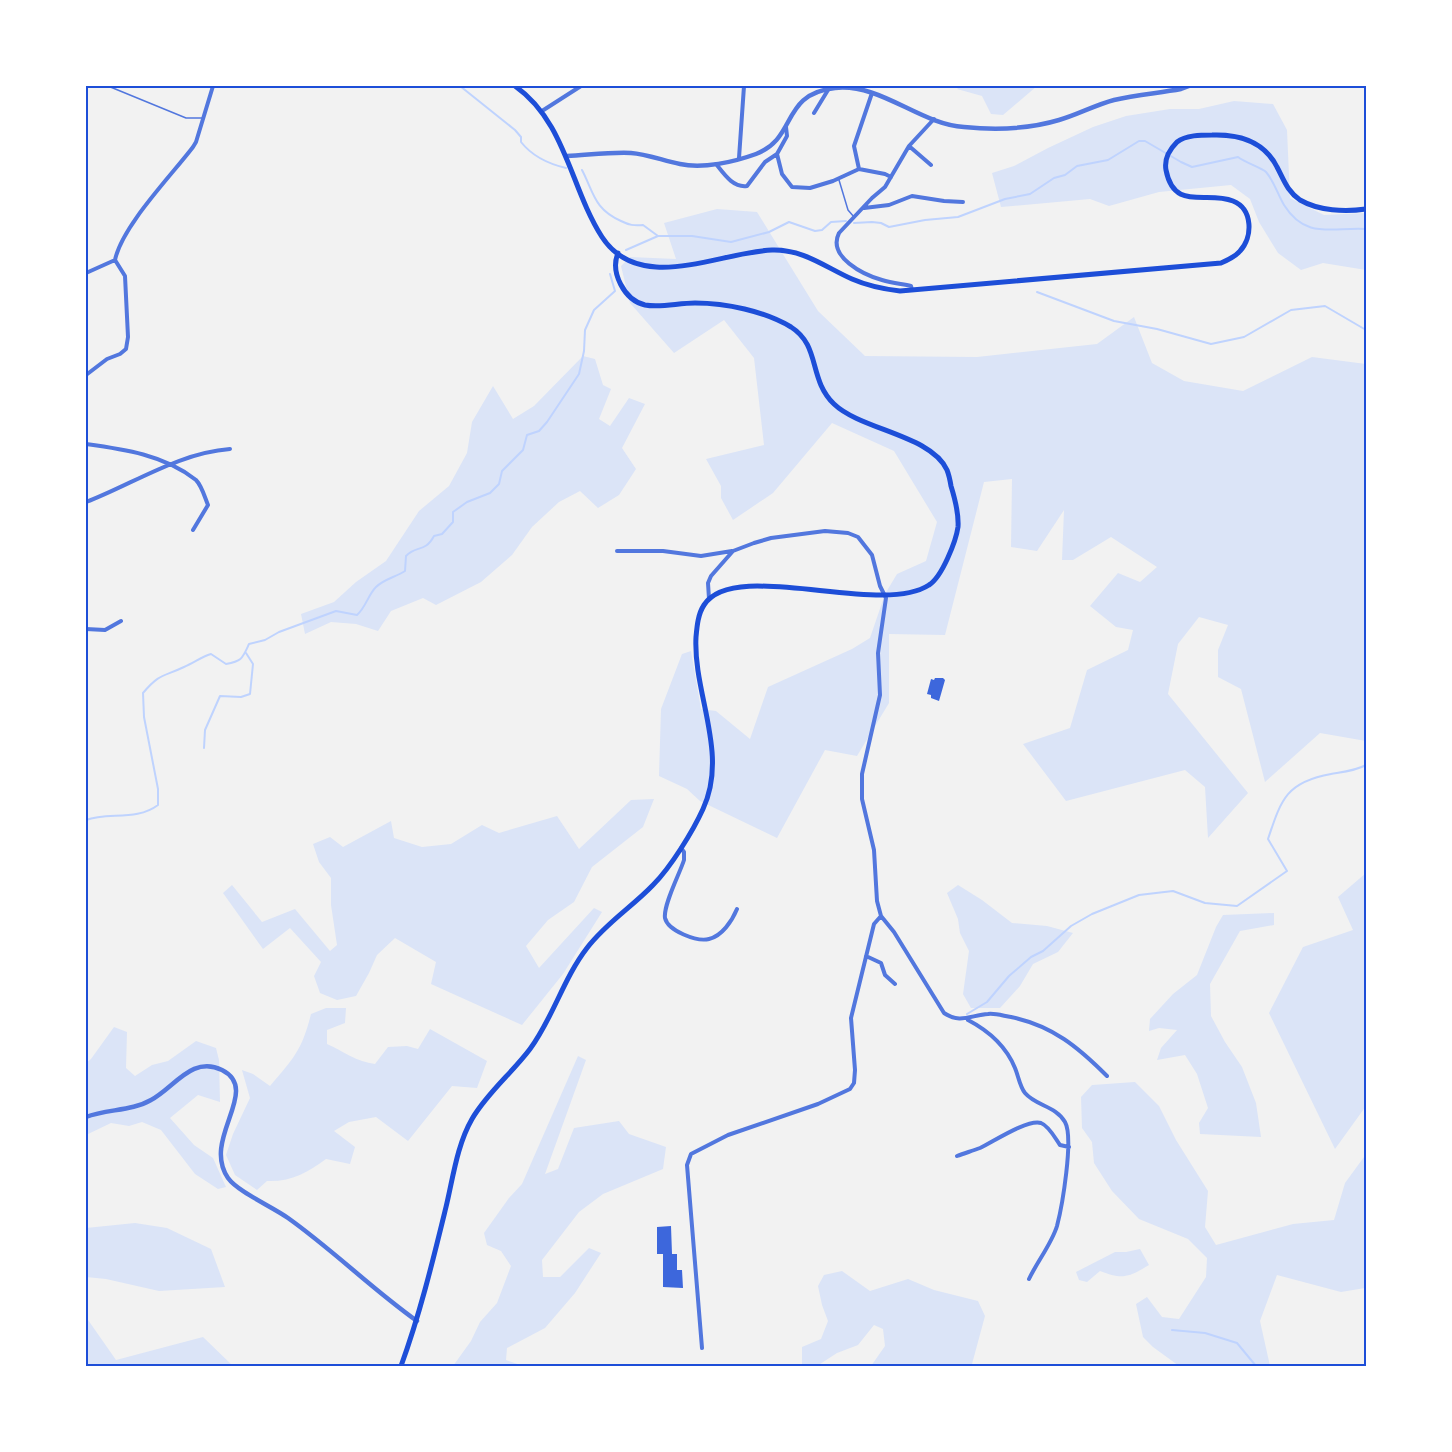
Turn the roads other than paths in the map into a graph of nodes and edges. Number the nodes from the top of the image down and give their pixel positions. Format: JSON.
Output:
{"nodes":[{"id":1,"x":108,"y":86,"type":"edge"},
{"id":2,"x":213,"y":86,"type":"edge"},
{"id":3,"x":515,"y":86,"type":"edge"},
{"id":4,"x":580,"y":86,"type":"edge"},
{"id":5,"x":744,"y":86,"type":"edge"},
{"id":6,"x":1189,"y":86,"type":"edge"},
{"id":7,"x":831,"y":87,"type":"edge"},
{"id":8,"x":872,"y":93,"type":"junction"},
{"id":9,"x":542,"y":111,"type":"junction"},
{"id":10,"x":814,"y":113,"type":"dead end"},
{"id":11,"x":204,"y":118,"type":"junction"},
{"id":12,"x":934,"y":119,"type":"junction"},
{"id":13,"x":786,"y":126,"type":"junction"},
{"id":14,"x":909,"y":146,"type":"junction"},
{"id":15,"x":777,"y":154,"type":"junction"},
{"id":16,"x":567,"y":156,"type":"junction"},
{"id":17,"x":739,"y":158,"type":"junction"},
{"id":18,"x":716,"y":164,"type":"junction"},
{"id":19,"x":932,"y":165,"type":"dead end"},
{"id":20,"x":859,"y":169,"type":"junction"},
{"id":21,"x":891,"y":177,"type":"junction"},
{"id":22,"x":839,"y":179,"type":"junction"},
{"id":23,"x":963,"y":202,"type":"dead end"},
{"id":24,"x":863,"y":208,"type":"junction"},
{"id":25,"x":1366,"y":209,"type":"edge"},
{"id":26,"x":854,"y":217,"type":"junction"},
{"id":27,"x":618,"y":253,"type":"junction"},
{"id":28,"x":115,"y":260,"type":"junction"},
{"id":29,"x":86,"y":273,"type":"edge"},
{"id":30,"x":912,"y":290,"type":"junction"},
{"id":31,"x":86,"y":375,"type":"edge"},
{"id":32,"x":86,"y":444,"type":"edge"},
{"id":33,"x":230,"y":449,"type":"dead end"},
{"id":34,"x":170,"y":465,"type":"junction"},
{"id":35,"x":86,"y":502,"type":"edge"},
{"id":36,"x":193,"y":530,"type":"dead end"},
{"id":37,"x":617,"y":551,"type":"dead end"},
{"id":38,"x":733,"y":551,"type":"junction"},
{"id":39,"x":885,"y":594,"type":"junction"},
{"id":40,"x":709,"y":599,"type":"junction"},
{"id":41,"x":121,"y":621,"type":"dead end"},
{"id":42,"x":86,"y":629,"type":"edge"},
{"id":43,"x":680,"y":848,"type":"junction"},
{"id":44,"x":737,"y":909,"type":"dead end"},
{"id":45,"x":880,"y":916,"type":"junction"},
{"id":46,"x":866,"y":956,"type":"junction"},
{"id":47,"x":895,"y":984,"type":"dead end"},
{"id":48,"x":968,"y":1019,"type":"junction"},
{"id":49,"x":1107,"y":1076,"type":"dead end"},
{"id":50,"x":86,"y":1117,"type":"edge"},
{"id":51,"x":1069,"y":1147,"type":"junction"},
{"id":52,"x":957,"y":1156,"type":"dead end"},
{"id":53,"x":1029,"y":1279,"type":"dead end"},
{"id":54,"x":417,"y":1321,"type":"junction"},
{"id":55,"x":702,"y":1348,"type":"dead end"},
{"id":56,"x":401,"y":1366,"type":"edge"}],
"edges":[{"from":1,"to":11,"type":"lane"},
{"from":2,"to":11,"type":"street"},
{"from":3,"to":9,"type":"main road"},
{"from":4,"to":9,"type":"street"},
{"from":5,"to":17,"type":"street"},
{"from":6,"to":12,"type":"street"},
{"from":7,"to":8,"type":"street"},
{"from":7,"to":10,"type":"street"},
{"from":7,"to":13,"type":"street"},
{"from":8,"to":12,"type":"street"},
{"from":8,"to":20,"type":"street"},
{"from":9,"to":16,"type":"main road"},
{"from":11,"to":28,"type":"street"},
{"from":12,"to":14,"type":"street"},
{"from":13,"to":15,"type":"street"},
{"from":13,"to":17,"type":"street"},
{"from":14,"to":19,"type":"street"},
{"from":14,"to":21,"type":"street"},
{"from":15,"to":18,"type":"street"},
{"from":15,"to":22,"type":"street"},
{"from":16,"to":18,"type":"street"},
{"from":16,"to":27,"type":"main road"},
{"from":17,"to":18,"type":"street"},
{"from":20,"to":21,"type":"street"},
{"from":20,"to":22,"type":"street"},
{"from":21,"to":24,"type":"street"},
{"from":22,"to":26,"type":"lane"},
{"from":23,"to":24,"type":"street"},
{"from":24,"to":26,"type":"street"},
{"from":25,"to":30,"type":"main road"},
{"from":26,"to":30,"type":"street"},
{"from":27,"to":30,"type":"main road"},
{"from":27,"to":39,"type":"main road"},
{"from":28,"to":29,"type":"street"},
{"from":28,"to":31,"type":"street"},
{"from":32,"to":34,"type":"street"},
{"from":33,"to":34,"type":"street"},
{"from":34,"to":35,"type":"street"},
{"from":34,"to":36,"type":"street"},
{"from":37,"to":38,"type":"street"},
{"from":38,"to":39,"type":"street"},
{"from":38,"to":40,"type":"street"},
{"from":39,"to":40,"type":"main road"},
{"from":39,"to":45,"type":"street"},
{"from":40,"to":43,"type":"main road"},
{"from":41,"to":42,"type":"street"},
{"from":43,"to":44,"type":"street"},
{"from":43,"to":54,"type":"main road"},
{"from":45,"to":46,"type":"street"},
{"from":45,"to":48,"type":"street"},
{"from":46,"to":47,"type":"street"},
{"from":46,"to":55,"type":"street"},
{"from":48,"to":49,"type":"street"},
{"from":48,"to":51,"type":"street"},
{"from":50,"to":54,"type":"street"},
{"from":51,"to":52,"type":"street"},
{"from":51,"to":53,"type":"street"},
{"from":54,"to":56,"type":"main road"}]}
